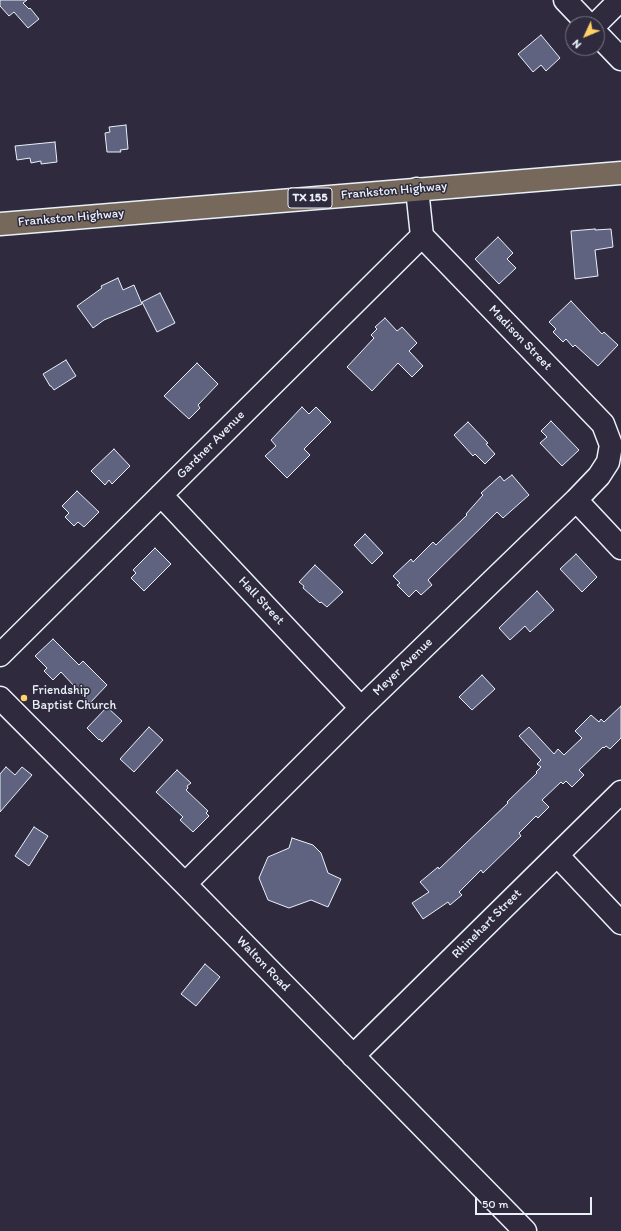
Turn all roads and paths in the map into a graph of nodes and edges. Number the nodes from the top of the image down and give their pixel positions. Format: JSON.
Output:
{"nodes":[{"id":1,"x":565,"y":0,"type":"edge"},
{"id":2,"x":620,"y":0,"type":"edge"},
{"id":3,"x":580,"y":16,"type":"edge"},
{"id":4,"x":604,"y":16,"type":"edge"},
{"id":5,"x":605,"y":42,"type":"edge"},
{"id":6,"x":621,"y":59,"type":"edge"},
{"id":7,"x":621,"y":173,"type":"edge"},
{"id":8,"x":417,"y":189,"type":"junction"},
{"id":9,"x":0,"y":224,"type":"edge"},
{"id":10,"x":422,"y":236,"type":"junction"},
{"id":11,"x":611,"y":445,"type":"joint"},
{"id":12,"x":161,"y":495,"type":"junction"},
{"id":13,"x":576,"y":500,"type":"junction"},
{"id":14,"x":621,"y":548,"type":"edge"},
{"id":15,"x":0,"y":655,"type":"edge"},
{"id":16,"x":0,"y":698,"type":"edge"},
{"id":17,"x":361,"y":708,"type":"junction"},
{"id":18,"x":621,"y":792,"type":"edge"},
{"id":19,"x":557,"y":855,"type":"junction"},
{"id":20,"x":185,"y":884,"type":"junction"},
{"id":21,"x":621,"y":923,"type":"edge"},
{"id":22,"x":353,"y":1056,"type":"junction"},
{"id":23,"x":525,"y":1231,"type":"edge"}],
"edges":[{"from":1,"to":3,"type":"street"},
{"from":2,"to":4,"type":"street"},
{"from":5,"to":6,"type":"street"},
{"from":7,"to":8,"type":"main road","name":"Frankston Highway","number":"TX 155"},
{"from":8,"to":9,"type":"main road","name":"Frankston Highway","number":"TX 155"},
{"from":8,"to":10,"type":"street"},
{"from":10,"to":11,"type":"street","name":"Madison Street"},
{"from":10,"to":12,"type":"street","name":"Gardner Avenue"},
{"from":11,"to":13,"type":"street","name":"Meyer Avenue"},
{"from":12,"to":15,"type":"street","name":"Gardner Avenue"},
{"from":12,"to":17,"type":"street","name":"Hall Street"},
{"from":13,"to":14,"type":"street"},
{"from":13,"to":17,"type":"street","name":"Meyer Avenue"},
{"from":16,"to":20,"type":"street","name":"Walton Road"},
{"from":17,"to":20,"type":"street","name":"Meyer Avenue"},
{"from":18,"to":19,"type":"street","name":"Rhinehart Street"},
{"from":19,"to":21,"type":"street"},
{"from":19,"to":22,"type":"street","name":"Rhinehart Street"},
{"from":20,"to":22,"type":"street","name":"Walton Road"},
{"from":22,"to":23,"type":"street","name":"Walton Road"}]}
